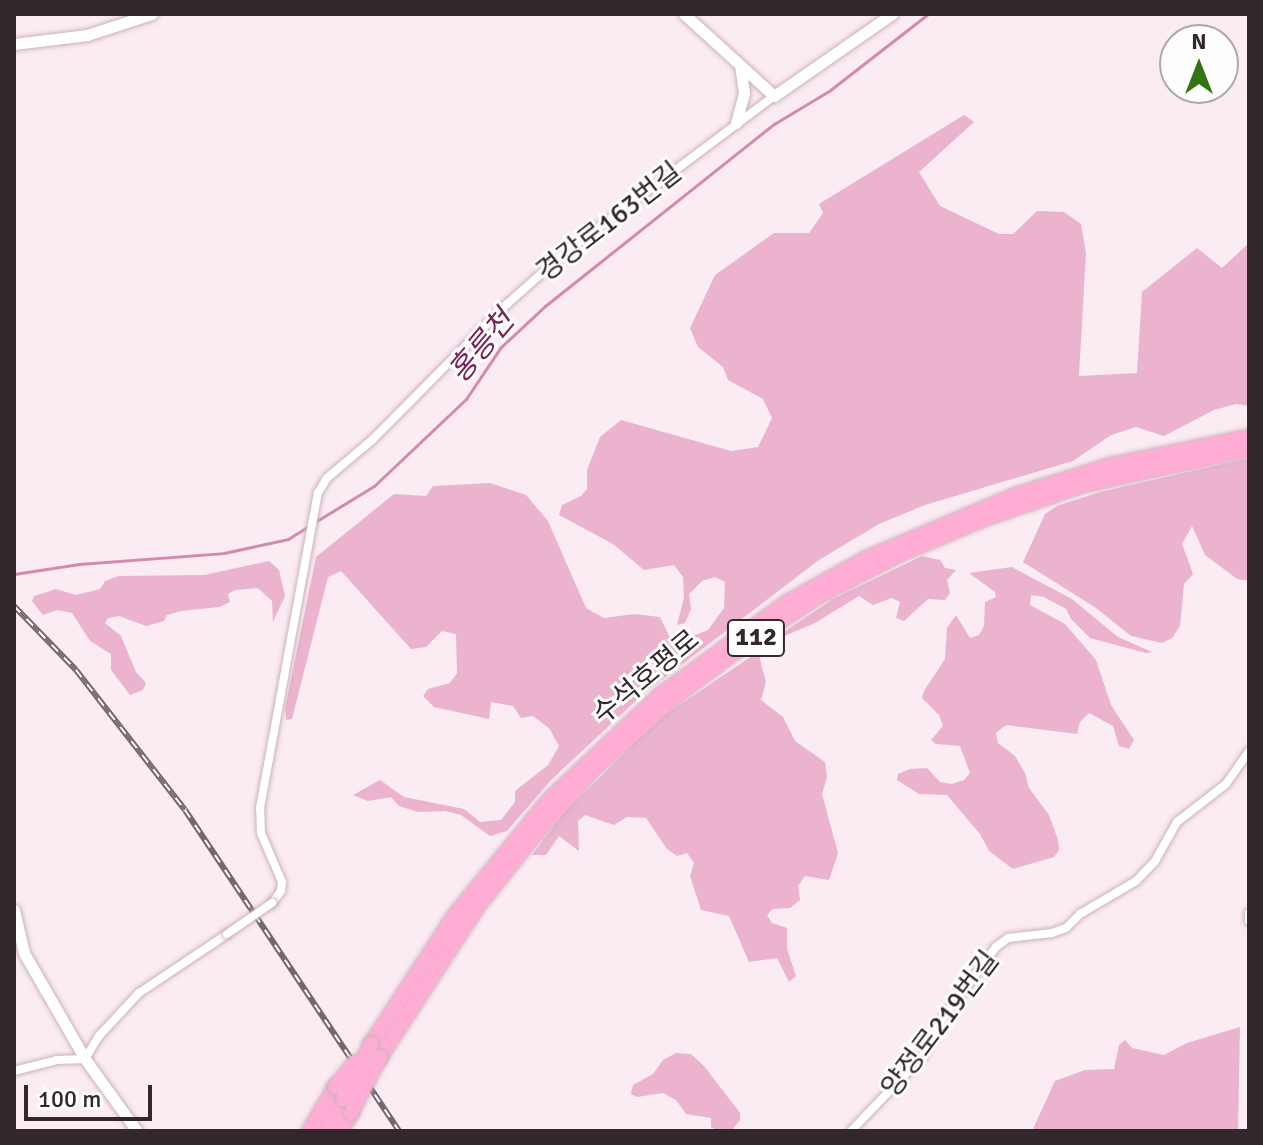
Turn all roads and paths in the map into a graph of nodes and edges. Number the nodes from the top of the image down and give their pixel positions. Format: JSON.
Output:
{"nodes":[{"id":1,"x":152,"y":14,"type":"edge"},
{"id":2,"x":684,"y":14,"type":"edge"},
{"id":3,"x":892,"y":14,"type":"edge"},
{"id":4,"x":14,"y":44,"type":"edge"},
{"id":5,"x":740,"y":65,"type":"junction"},
{"id":6,"x":774,"y":96,"type":"junction"},
{"id":7,"x":736,"y":123,"type":"junction"},
{"id":8,"x":1249,"y":437,"type":"edge"},
{"id":9,"x":1249,"y":449,"type":"edge"},
{"id":10,"x":1249,"y":751,"type":"edge"},
{"id":11,"x":14,"y":910,"type":"edge"},
{"id":12,"x":1249,"y":913,"type":"edge"},
{"id":13,"x":1249,"y":921,"type":"edge"},
{"id":14,"x":85,"y":1059,"type":"junction"},
{"id":15,"x":14,"y":1071,"type":"edge"},
{"id":16,"x":343,"y":1100,"type":"junction"},
{"id":17,"x":137,"y":1131,"type":"edge"},
{"id":18,"x":309,"y":1131,"type":"edge"},
{"id":19,"x":326,"y":1131,"type":"edge"},
{"id":20,"x":341,"y":1131,"type":"edge"},
{"id":21,"x":851,"y":1131,"type":"edge"}],
"edges":[{"from":1,"to":4,"type":"street"},
{"from":2,"to":5,"type":"street"},
{"from":3,"to":6,"type":"street"},
{"from":5,"to":6,"type":"street"},
{"from":5,"to":7,"type":"street"},
{"from":6,"to":7,"type":"street","name":"경강로163번길"},
{"from":7,"to":14,"type":"street","name":"경강로163번길","bridge":true},
{"from":8,"to":16,"type":"highway","name":"수석호평로","number":"112","bridge":true},
{"from":9,"to":16,"type":"highway","name":"수석호평로","number":"112","bridge":true},
{"from":10,"to":21,"type":"street","name":"양정로219번길"},
{"from":11,"to":14,"type":"street"},
{"from":12,"to":13,"type":"street"},
{"from":14,"to":15,"type":"street"},
{"from":14,"to":17,"type":"street"},
{"from":16,"to":18,"type":"highway"},
{"from":16,"to":19,"type":"highway","name":"수석호평로","number":"112"},
{"from":16,"to":20,"type":"highway","name":"수석호평로","number":"112"}]}
